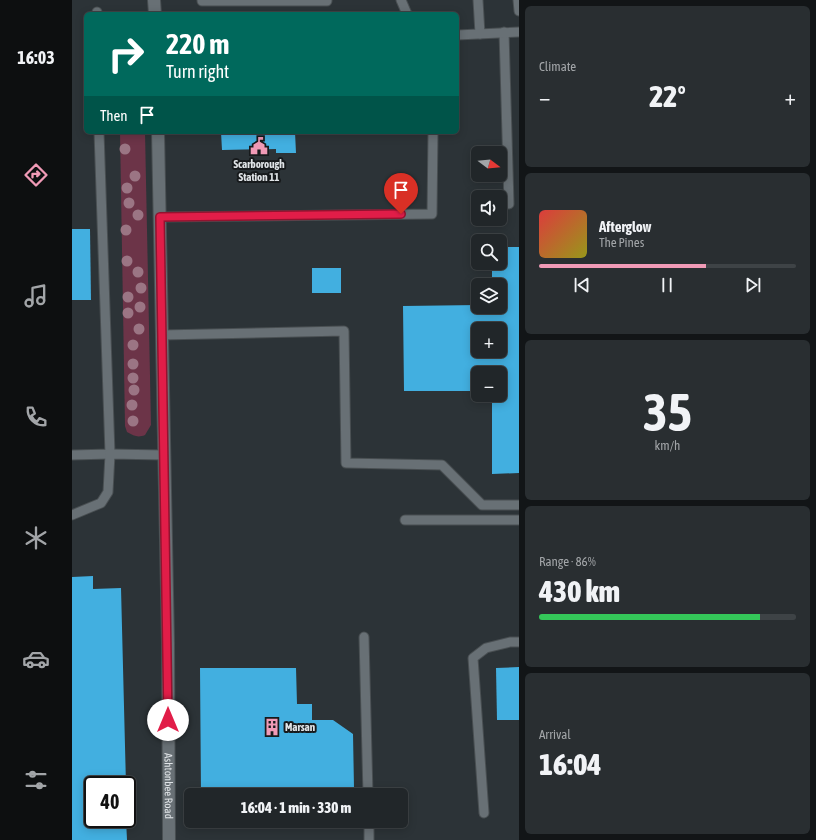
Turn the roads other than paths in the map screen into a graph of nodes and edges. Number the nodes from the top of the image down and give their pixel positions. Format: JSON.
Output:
{"nodes":[{"id":1,"x":154,"y":0,"type":"edge"},
{"id":2,"x":202,"y":0,"type":"edge"},
{"id":3,"x":327,"y":0,"type":"edge"},
{"id":4,"x":401,"y":0,"type":"edge"},
{"id":5,"x":478,"y":0,"type":"edge"},
{"id":6,"x":518,"y":0,"type":"edge"},
{"id":7,"x":519,"y":11,"type":"edge"},
{"id":8,"x":155,"y":12,"type":"edge"},
{"id":9,"x":406,"y":12,"type":"edge"},
{"id":10,"x":504,"y":32,"type":"junction"},
{"id":11,"x":519,"y":32,"type":"edge"},
{"id":12,"x":480,"y":34,"type":"junction"},
{"id":13,"x":459,"y":35,"type":"edge"},
{"id":14,"x":99,"y":134,"type":"edge"},
{"id":15,"x":158,"y":134,"type":"edge"},
{"id":16,"x":433,"y":134,"type":"edge"},
{"id":17,"x":509,"y":204,"type":"dead end"},
{"id":18,"x":160,"y":217,"type":"junction"},
{"id":19,"x":161,"y":335,"type":"junction"},
{"id":20,"x":110,"y":454,"type":"junction"},
{"id":21,"x":72,"y":455,"type":"edge"},
{"id":22,"x":164,"y":455,"type":"junction"},
{"id":23,"x":519,"y":505,"type":"edge"},
{"id":24,"x":72,"y":515,"type":"edge"},
{"id":25,"x":405,"y":520,"type":"dead end"},
{"id":26,"x":519,"y":520,"type":"edge"},
{"id":27,"x":364,"y":637,"type":"dead end"},
{"id":28,"x":519,"y":642,"type":"edge"},
{"id":29,"x":368,"y":788,"type":"edge"},
{"id":30,"x":484,"y":813,"type":"dead end"},
{"id":31,"x":369,"y":828,"type":"edge"},
{"id":32,"x":169,"y":840,"type":"edge"},
{"id":33,"x":369,"y":840,"type":"edge"}],
"edges":[{"from":1,"to":8,"type":"street"},
{"from":2,"to":3,"type":"lane"},
{"from":4,"to":9,"type":"lane"},
{"from":5,"to":12,"type":"lane"},
{"from":6,"to":7,"type":"lane"},
{"from":10,"to":11,"type":"lane"},
{"from":10,"to":12,"type":"lane"},
{"from":10,"to":17,"type":"lane"},
{"from":12,"to":13,"type":"lane"},
{"from":14,"to":20,"type":"lane"},
{"from":15,"to":18,"type":"street","name":"Ashtonbee Road"},
{"from":16,"to":18,"type":"lane"},
{"from":18,"to":19,"type":"street","name":"Ashtonbee Road"},
{"from":19,"to":22,"type":"street","name":"Ashtonbee Road"},
{"from":19,"to":23,"type":"lane"},
{"from":20,"to":21,"type":"lane"},
{"from":20,"to":22,"type":"lane"},
{"from":20,"to":24,"type":"lane"},
{"from":22,"to":32,"type":"street","name":"Ashtonbee Road"},
{"from":25,"to":26,"type":"lane"},
{"from":27,"to":29,"type":"lane"},
{"from":28,"to":30,"type":"lane"},
{"from":31,"to":33,"type":"lane"}]}
